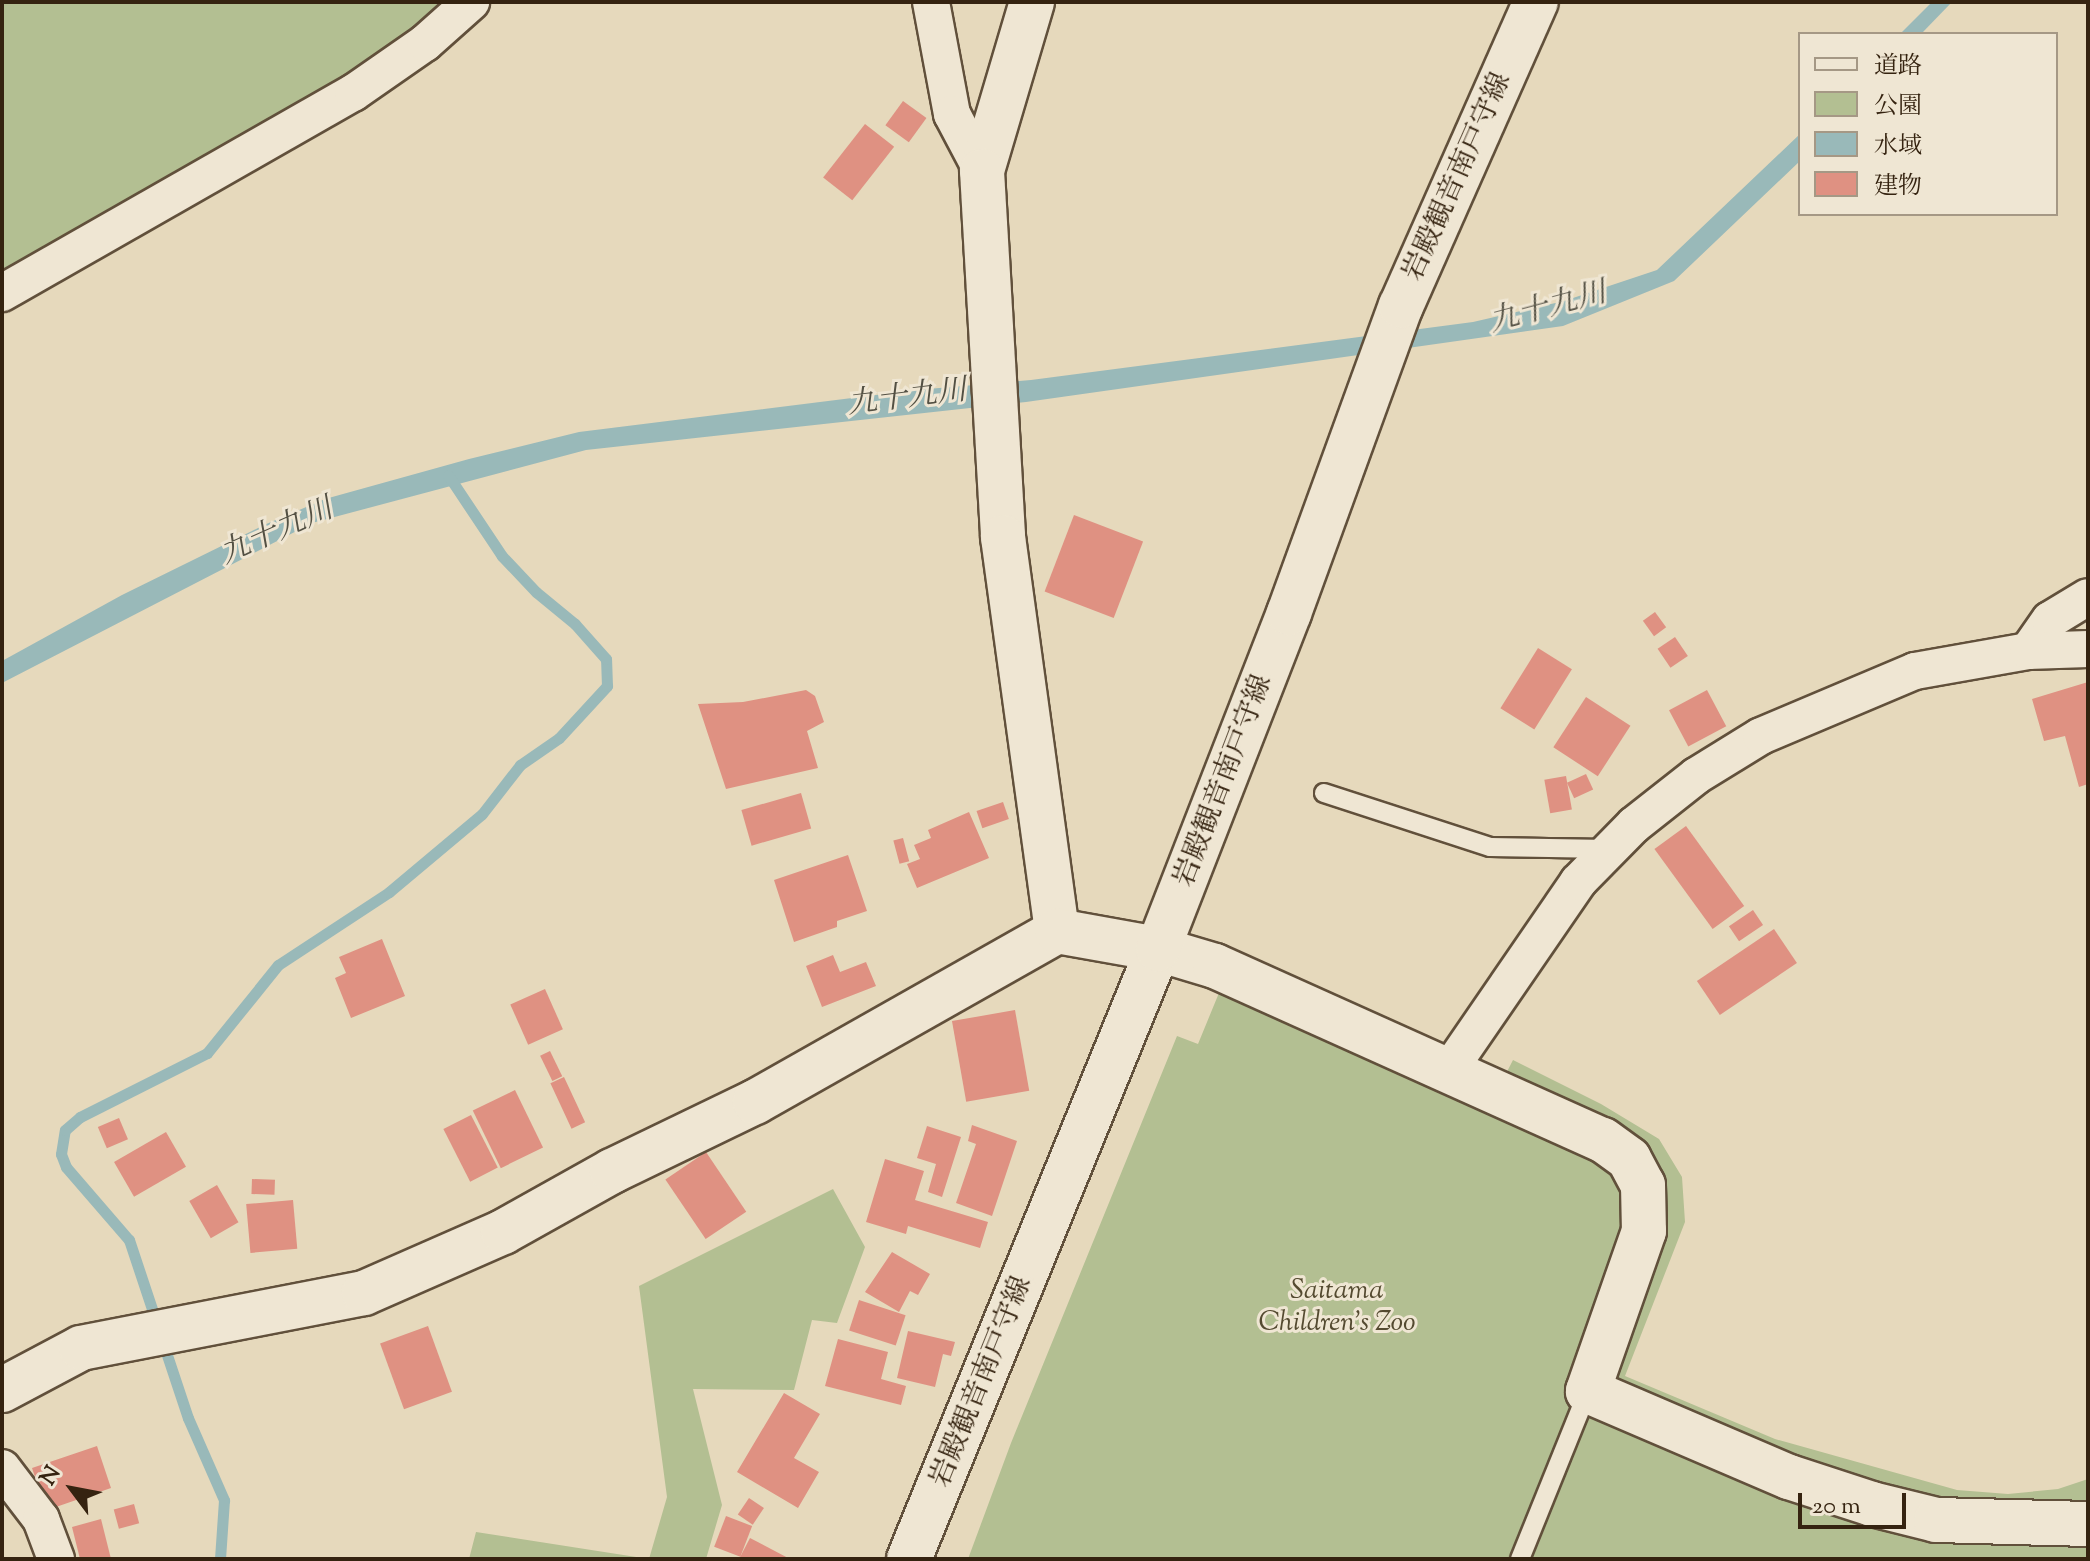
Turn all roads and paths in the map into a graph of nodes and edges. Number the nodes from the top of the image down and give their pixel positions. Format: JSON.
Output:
{"nodes":[{"id":1,"x":471,"y":2,"type":"edge"},
{"id":2,"x":931,"y":2,"type":"edge"},
{"id":3,"x":1032,"y":2,"type":"edge"},
{"id":4,"x":1536,"y":2,"type":"edge"},
{"id":5,"x":982,"y":171,"type":"junction"},
{"id":6,"x":2,"y":293,"type":"edge"},
{"id":7,"x":2088,"y":597,"type":"edge"},
{"id":8,"x":2088,"y":649,"type":"edge"},
{"id":9,"x":2028,"y":651,"type":"junction"},
{"id":10,"x":1324,"y":793,"type":"dead end"},
{"id":11,"x":1610,"y":849,"type":"junction"},
{"id":12,"x":1057,"y":931,"type":"junction"},
{"id":13,"x":1158,"y":949,"type":"junction"},
{"id":14,"x":1449,"y":1070,"type":"junction"},
{"id":15,"x":2,"y":1390,"type":"edge"},
{"id":16,"x":1588,"y":1391,"type":"junction"},
{"id":17,"x":2,"y":1468,"type":"edge"},
{"id":18,"x":2088,"y":1524,"type":"edge"},
{"id":19,"x":56,"y":1559,"type":"edge"},
{"id":20,"x":909,"y":1559,"type":"edge"},
{"id":21,"x":1520,"y":1559,"type":"edge"}],
"edges":[{"from":1,"to":6,"type":"street"},
{"from":2,"to":5,"type":"street"},
{"from":3,"to":5,"type":"street"},
{"from":4,"to":13,"type":"street","name":"岩殿観音南戸守線"},
{"from":5,"to":12,"type":"street"},
{"from":7,"to":9,"type":"street"},
{"from":8,"to":9,"type":"street"},
{"from":9,"to":11,"type":"street"},
{"from":10,"to":11,"type":"lane"},
{"from":11,"to":14,"type":"street"},
{"from":12,"to":13,"type":"street"},
{"from":12,"to":15,"type":"street"},
{"from":13,"to":14,"type":"street"},
{"from":13,"to":20,"type":"street","name":"岩殿観音南戸守線"},
{"from":14,"to":16,"type":"street"},
{"from":16,"to":18,"type":"street"},
{"from":16,"to":21,"type":"lane"},
{"from":17,"to":19,"type":"street"}]}
